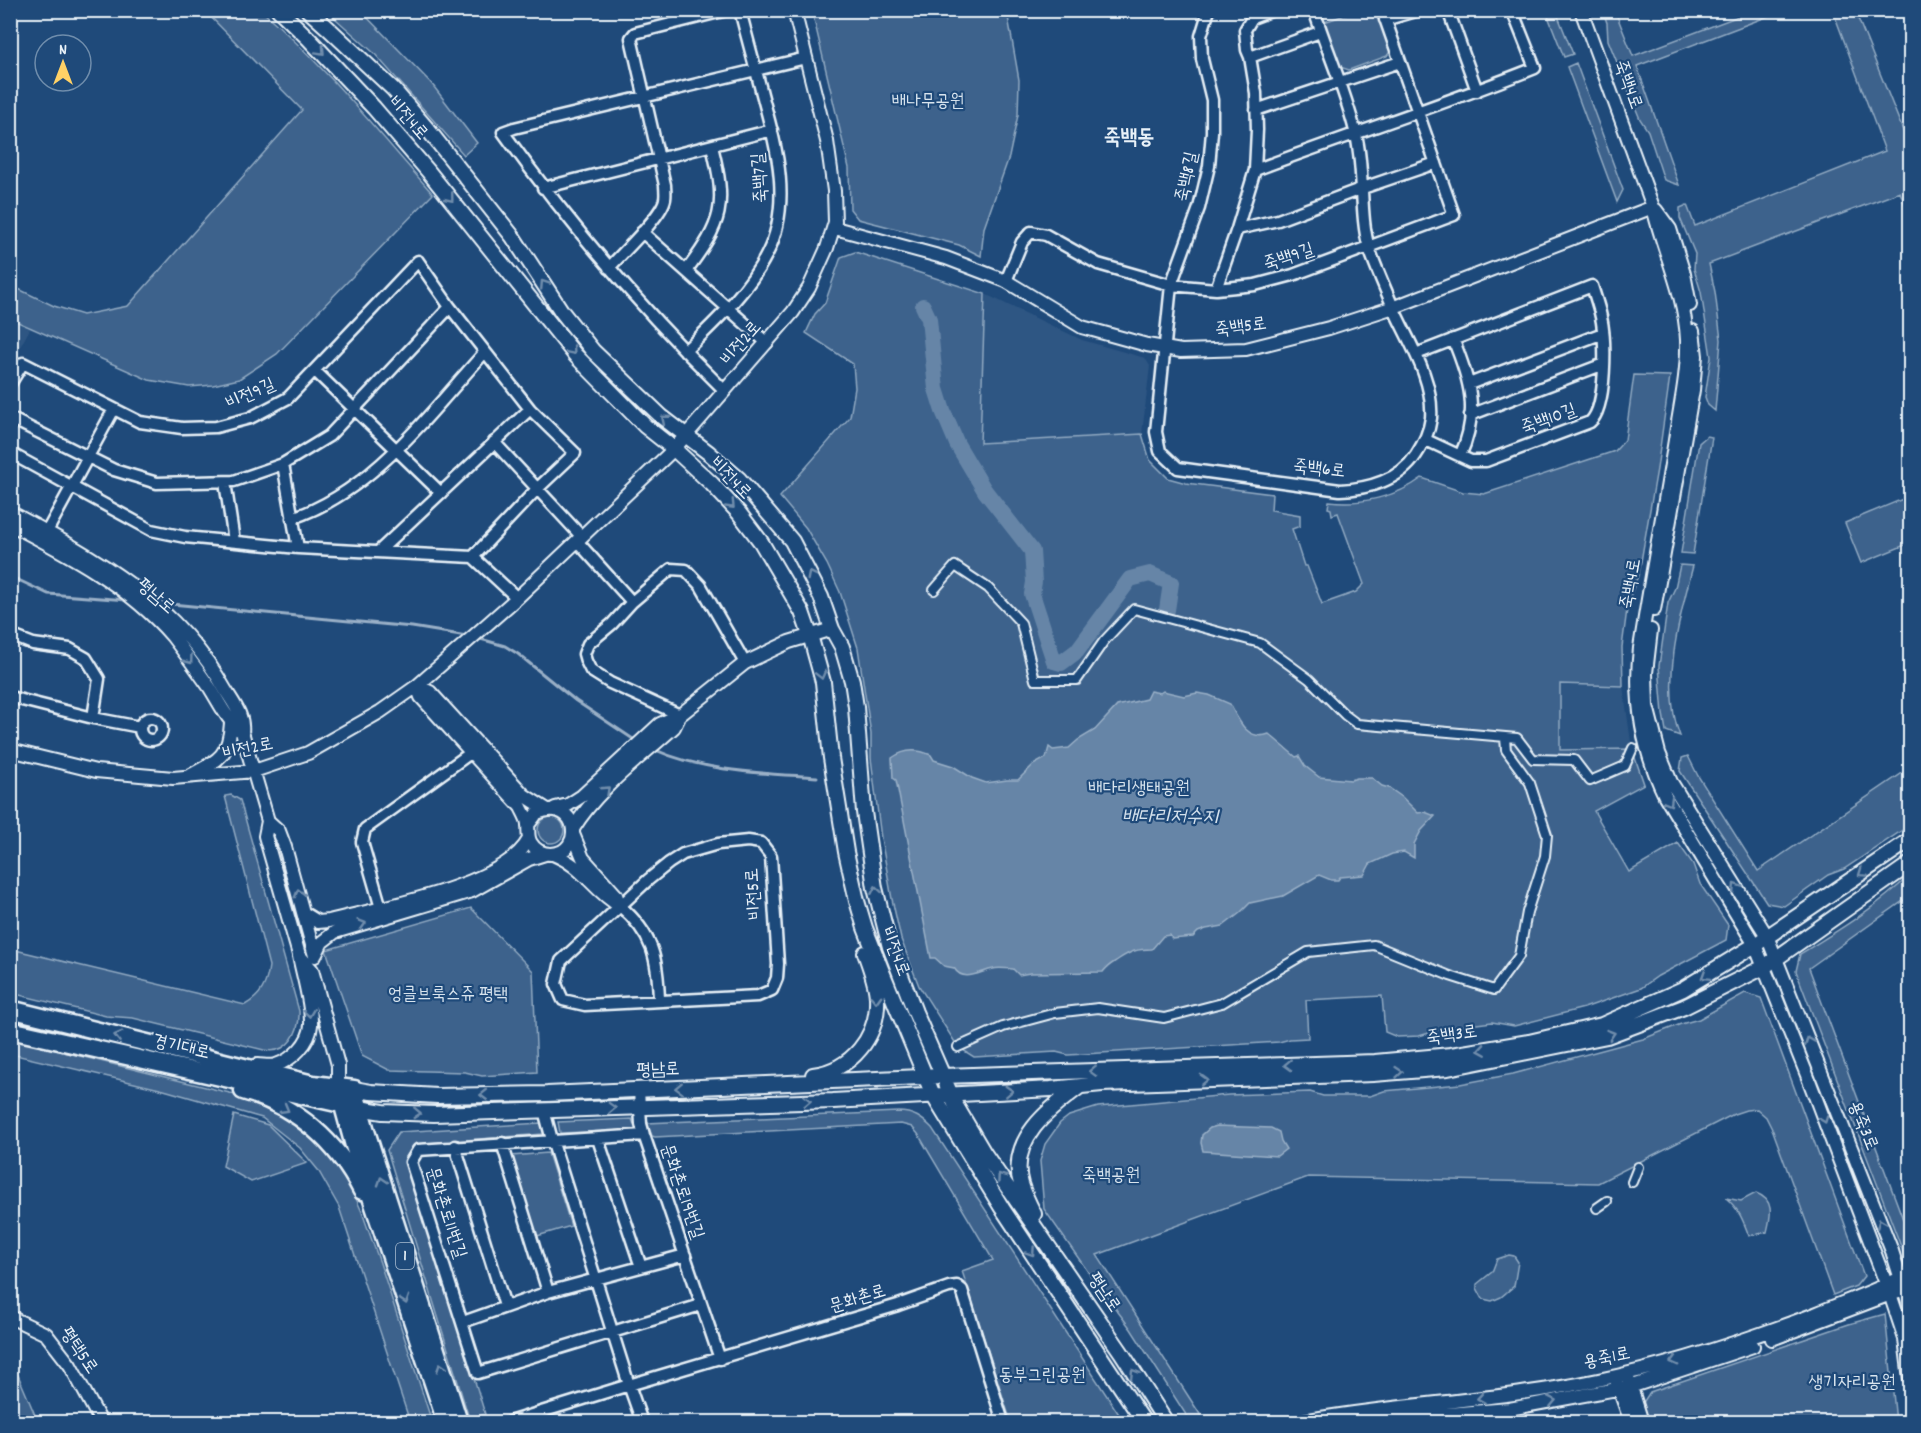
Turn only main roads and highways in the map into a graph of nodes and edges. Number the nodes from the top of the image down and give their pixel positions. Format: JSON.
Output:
{"nodes":[{"id":1,"x":279,"y":10,"type":"edge"},
{"id":2,"x":308,"y":10,"type":"edge"},
{"id":3,"x":1911,"y":840,"type":"edge"},
{"id":4,"x":1911,"y":864,"type":"edge"},
{"id":5,"x":857,"y":901,"type":"junction"},
{"id":6,"x":10,"y":1009,"type":"edge"},
{"id":7,"x":10,"y":1029,"type":"edge"},
{"id":8,"x":193,"y":1071,"type":"junction"},
{"id":9,"x":943,"y":1076,"type":"junction"},
{"id":10,"x":926,"y":1077,"type":"junction"},
{"id":11,"x":718,"y":1086,"type":"junction"},
{"id":12,"x":1080,"y":1086,"type":"junction"},
{"id":13,"x":346,"y":1088,"type":"junction"},
{"id":14,"x":933,"y":1095,"type":"junction"},
{"id":15,"x":951,"y":1095,"type":"junction"},
{"id":16,"x":350,"y":1106,"type":"junction"},
{"id":17,"x":1042,"y":1236,"type":"junction"},
{"id":18,"x":386,"y":1241,"type":"junction"},
{"id":19,"x":446,"y":1422,"type":"edge"},
{"id":20,"x":459,"y":1422,"type":"edge"},
{"id":21,"x":1144,"y":1422,"type":"edge"},
{"id":22,"x":1166,"y":1422,"type":"edge"}],
"edges":[{"from":1,"to":5,"type":"main road","name":"비전4로","one_way":true},
{"from":9,"to":2,"type":"main road","name":"비전4로","one_way":true},
{"from":3,"to":9,"type":"main road","name":"죽백3로","one_way":true},
{"from":12,"to":4,"type":"main road","name":"죽백3로","one_way":true},
{"from":5,"to":10,"type":"main road","name":"비전4로"},
{"from":5,"to":11,"type":"main road","one_way":true},
{"from":13,"to":6,"type":"main road","name":"경기대로","one_way":true},
{"from":7,"to":8,"type":"main road","name":"경기대로"},
{"from":8,"to":16,"type":"main road","name":"경기대로"},
{"from":8,"to":18,"type":"main road","one_way":true},
{"from":9,"to":10,"type":"main road","name":"평남로"},
{"from":9,"to":15,"type":"main road","name":"평남로"},
{"from":10,"to":11,"type":"main road","name":"평남로"},
{"from":10,"to":14,"type":"main road","name":"비전4로"},
{"from":11,"to":13,"type":"main road","name":"평남로","one_way":true},
{"from":15,"to":12,"type":"main road","name":"죽백3로","one_way":true},
{"from":12,"to":17,"type":"main road"},
{"from":13,"to":16,"type":"main road","number":"1"},
{"from":14,"to":15,"type":"main road","name":"평남로"},
{"from":16,"to":14,"type":"main road","name":"평남로","one_way":true},
{"from":14,"to":21,"type":"main road","name":"평남로","one_way":true},
{"from":17,"to":15,"type":"main road","name":"평남로","one_way":true},
{"from":16,"to":18,"type":"main road","number":"1"},
{"from":20,"to":16,"type":"main road","number":"1","one_way":true},
{"from":22,"to":17,"type":"main road","name":"평남로","one_way":true},
{"from":18,"to":19,"type":"main road","number":"1","one_way":true}]}
